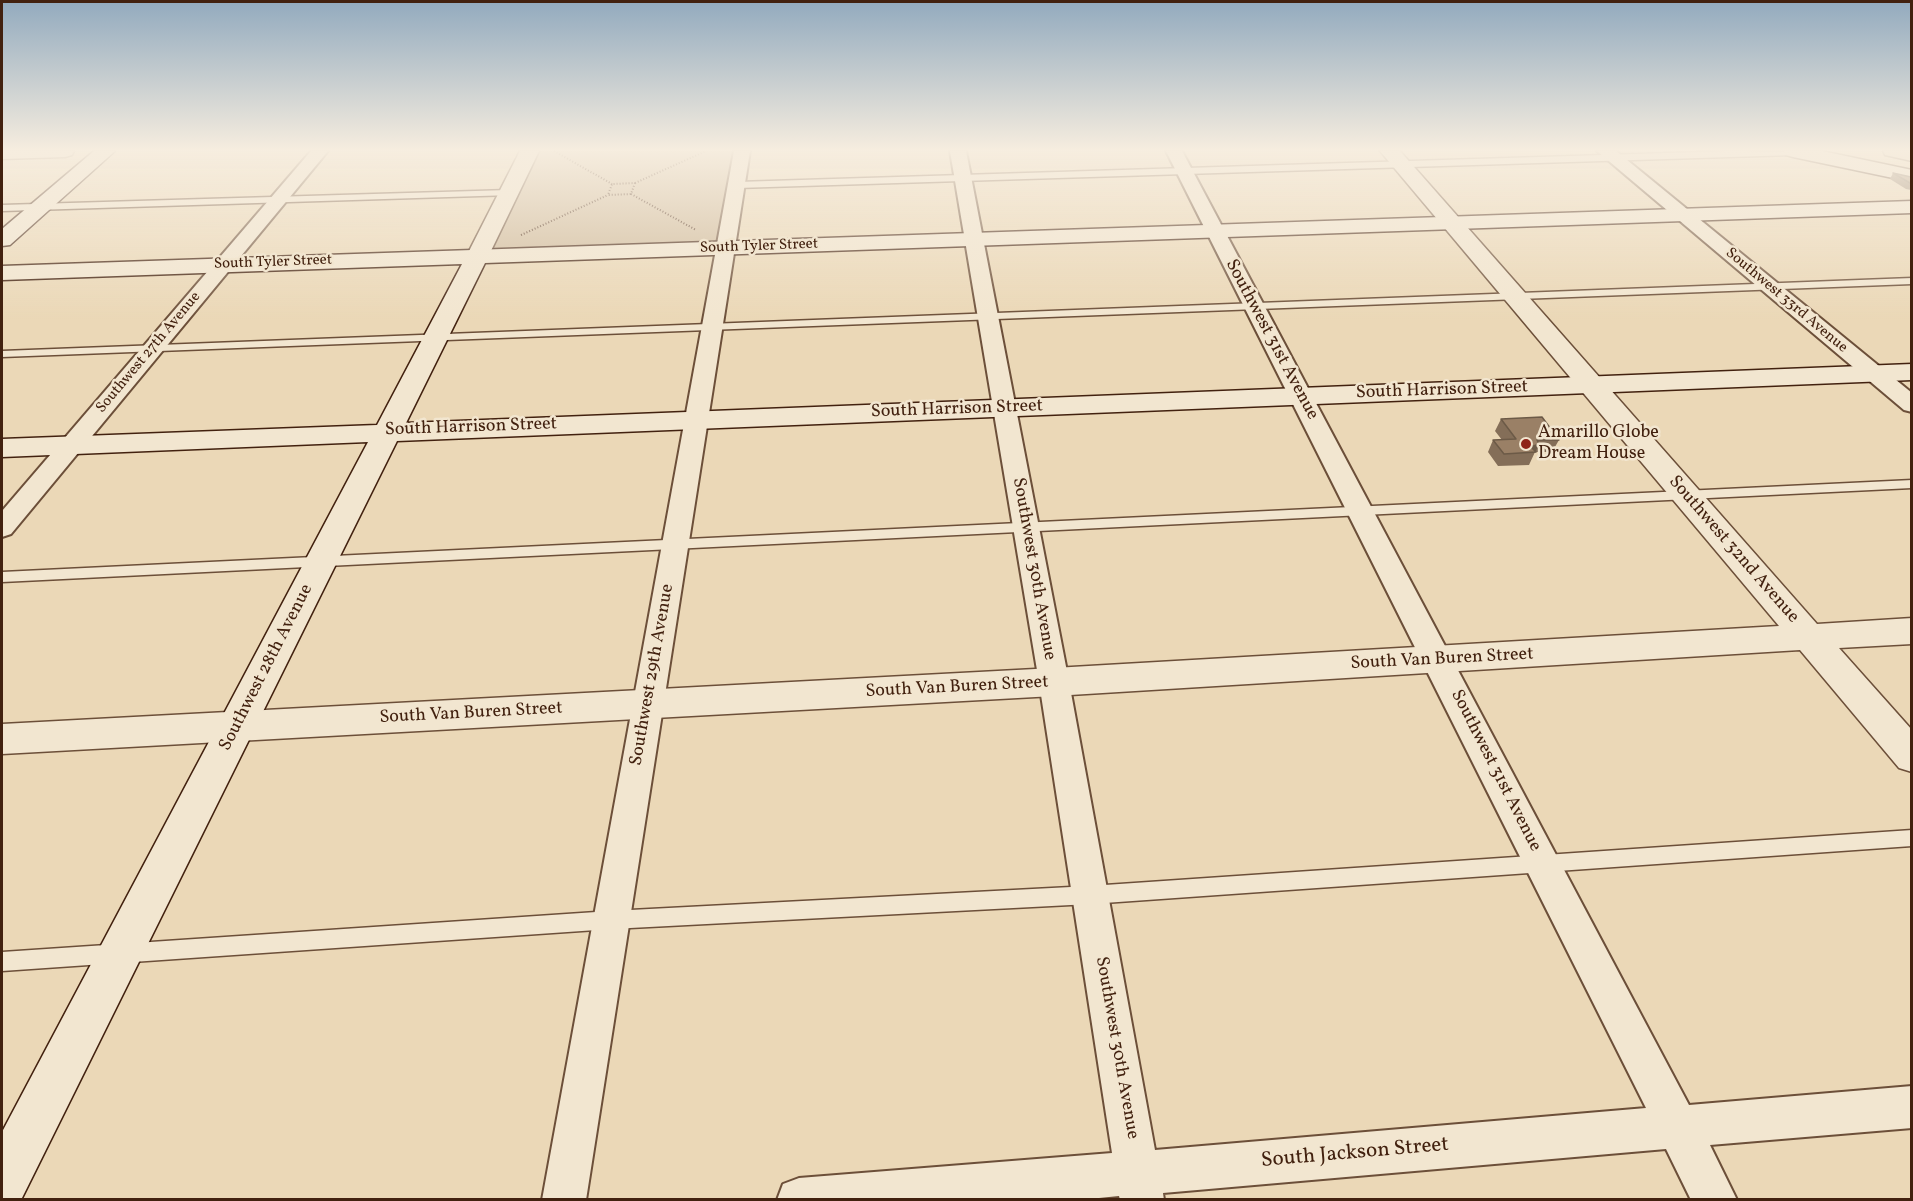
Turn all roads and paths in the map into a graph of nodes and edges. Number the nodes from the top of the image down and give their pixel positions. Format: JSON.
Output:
{"nodes":[{"id":1,"x":21,"y":207,"type":"edge"},
{"id":2,"x":40,"y":207,"type":"edge"},
{"id":3,"x":272,"y":207,"type":"edge"},
{"id":4,"x":502,"y":207,"type":"edge"},
{"id":5,"x":582,"y":207,"type":"edge"},
{"id":6,"x":655,"y":207,"type":"edge"},
{"id":7,"x":734,"y":207,"type":"edge"},
{"id":8,"x":968,"y":207,"type":"edge"},
{"id":9,"x":1202,"y":207,"type":"edge"},
{"id":10,"x":1439,"y":207,"type":"edge"},
{"id":11,"x":1672,"y":207,"type":"edge"},
{"id":12,"x":1884,"y":207,"type":"edge"},
{"id":13,"x":2,"y":208,"type":"edge"},
{"id":14,"x":1682,"y":215,"type":"junction"},
{"id":15,"x":1453,"y":223,"type":"junction"},
{"id":16,"x":698,"y":231,"type":"dead end"},
{"id":17,"x":1215,"y":232,"type":"junction"},
{"id":18,"x":512,"y":239,"type":"dead end"},
{"id":19,"x":2,"y":240,"type":"edge"},
{"id":20,"x":974,"y":240,"type":"junction"},
{"id":21,"x":727,"y":248,"type":"junction"},
{"id":22,"x":477,"y":257,"type":"junction"},
{"id":23,"x":222,"y":265,"type":"junction"},
{"id":24,"x":2,"y":273,"type":"edge"},
{"id":25,"x":1911,"y":281,"type":"edge"},
{"id":26,"x":1768,"y":286,"type":"junction"},
{"id":27,"x":1515,"y":296,"type":"junction"},
{"id":28,"x":1253,"y":306,"type":"junction"},
{"id":29,"x":988,"y":316,"type":"junction"},
{"id":30,"x":714,"y":326,"type":"junction"},
{"id":31,"x":436,"y":338,"type":"junction"},
{"id":32,"x":152,"y":349,"type":"junction"},
{"id":33,"x":2,"y":354,"type":"edge"},
{"id":34,"x":1911,"y":372,"type":"edge"},
{"id":35,"x":1874,"y":374,"type":"junction"},
{"id":36,"x":1591,"y":385,"type":"junction"},
{"id":37,"x":1301,"y":397,"type":"junction"},
{"id":38,"x":1911,"y":405,"type":"edge"},
{"id":39,"x":1005,"y":409,"type":"junction"},
{"id":40,"x":697,"y":420,"type":"junction"},
{"id":41,"x":389,"y":430,"type":"junction"},
{"id":42,"x":74,"y":444,"type":"junction"},
{"id":43,"x":2,"y":448,"type":"edge"},
{"id":44,"x":1911,"y":484,"type":"edge"},
{"id":45,"x":1686,"y":496,"type":"junction"},
{"id":46,"x":1361,"y":513,"type":"junction"},
{"id":47,"x":1026,"y":526,"type":"junction"},
{"id":48,"x":2,"y":528,"type":"edge"},
{"id":49,"x":676,"y":543,"type":"junction"},
{"id":50,"x":322,"y":561,"type":"junction"},
{"id":51,"x":2,"y":577,"type":"edge"},
{"id":52,"x":1911,"y":632,"type":"edge"},
{"id":53,"x":1807,"y":637,"type":"junction"},
{"id":54,"x":1438,"y":660,"type":"junction"},
{"id":55,"x":1053,"y":682,"type":"junction"},
{"id":56,"x":647,"y":705,"type":"junction"},
{"id":57,"x":237,"y":726,"type":"junction"},
{"id":58,"x":2,"y":739,"type":"edge"},
{"id":59,"x":1911,"y":757,"type":"edge"},
{"id":60,"x":1911,"y":838,"type":"edge"},
{"id":61,"x":1541,"y":862,"type":"junction"},
{"id":62,"x":1090,"y":895,"type":"junction"},
{"id":63,"x":611,"y":920,"type":"junction"},
{"id":64,"x":120,"y":953,"type":"junction"},
{"id":65,"x":2,"y":962,"type":"edge"},
{"id":66,"x":1911,"y":1107,"type":"edge"},
{"id":67,"x":1676,"y":1126,"type":"junction"},
{"id":68,"x":2,"y":1183,"type":"edge"},
{"id":69,"x":1139,"y":1186,"type":"edge"},
{"id":70,"x":564,"y":1200,"type":"edge"},
{"id":71,"x":799,"y":1200,"type":"edge"},
{"id":72,"x":1715,"y":1200,"type":"edge"}],
"edges":[{"from":1,"to":13,"type":"lane"},
{"from":2,"to":19,"type":"main road"},
{"from":3,"to":23,"type":"street","name":"Southwest 27th Avenue"},
{"from":4,"to":22,"type":"main road","name":"Southwest 28th Avenue"},
{"from":5,"to":18,"type":"path"},
{"from":6,"to":16,"type":"path"},
{"from":7,"to":21,"type":"street","name":"Southwest 29th Avenue"},
{"from":8,"to":20,"type":"street","name":"Southwest 30th Avenue"},
{"from":9,"to":17,"type":"street","name":"Southwest 31st Avenue"},
{"from":10,"to":15,"type":"main road","name":"Southwest 32nd Avenue"},
{"from":11,"to":14,"type":"street","name":"Southwest 33rd Avenue"},
{"from":12,"to":14,"type":"main road","name":"South Tyler Street"},
{"from":14,"to":15,"type":"main road","name":"South Tyler Street"},
{"from":14,"to":26,"type":"street","name":"Southwest 33rd Avenue"},
{"from":15,"to":17,"type":"main road","name":"South Tyler Street"},
{"from":15,"to":27,"type":"main road","name":"Southwest 32nd Avenue"},
{"from":17,"to":20,"type":"main road","name":"South Tyler Street"},
{"from":17,"to":28,"type":"street","name":"Southwest 31st Avenue"},
{"from":20,"to":21,"type":"main road","name":"South Tyler Street"},
{"from":20,"to":29,"type":"street","name":"Southwest 30th Avenue"},
{"from":21,"to":22,"type":"main road","name":"South Tyler Street"},
{"from":21,"to":30,"type":"street","name":"Southwest 29th Avenue"},
{"from":22,"to":23,"type":"main road","name":"South Tyler Street"},
{"from":22,"to":31,"type":"main road","name":"Southwest 28th Avenue"},
{"from":23,"to":24,"type":"main road","name":"South Tyler Street"},
{"from":23,"to":32,"type":"street","name":"Southwest 27th Avenue"},
{"from":25,"to":26,"type":"lane"},
{"from":26,"to":27,"type":"lane"},
{"from":26,"to":35,"type":"street","name":"Southwest 33rd Avenue"},
{"from":27,"to":28,"type":"lane"},
{"from":27,"to":36,"type":"main road","name":"Southwest 32nd Avenue"},
{"from":28,"to":29,"type":"lane"},
{"from":28,"to":37,"type":"street","name":"Southwest 31st Avenue"},
{"from":29,"to":30,"type":"lane"},
{"from":29,"to":39,"type":"street","name":"Southwest 30th Avenue"},
{"from":30,"to":31,"type":"lane"},
{"from":30,"to":40,"type":"street","name":"Southwest 29th Avenue"},
{"from":31,"to":32,"type":"lane"},
{"from":31,"to":41,"type":"main road","name":"Southwest 28th Avenue"},
{"from":32,"to":33,"type":"lane"},
{"from":32,"to":42,"type":"street","name":"Southwest 27th Avenue"},
{"from":34,"to":35,"type":"main road","name":"South Harrison Street"},
{"from":35,"to":36,"type":"main road","name":"South Harrison Street"},
{"from":35,"to":38,"type":"street","name":"Southwest 33rd Avenue"},
{"from":36,"to":37,"type":"main road","name":"South Harrison Street"},
{"from":36,"to":45,"type":"main road","name":"Southwest 32nd Avenue"},
{"from":37,"to":39,"type":"main road","name":"South Harrison Street"},
{"from":37,"to":46,"type":"street","name":"Southwest 31st Avenue"},
{"from":39,"to":40,"type":"main road","name":"South Harrison Street"},
{"from":39,"to":47,"type":"street","name":"Southwest 30th Avenue"},
{"from":40,"to":41,"type":"main road","name":"South Harrison Street"},
{"from":40,"to":49,"type":"street","name":"Southwest 29th Avenue"},
{"from":41,"to":42,"type":"main road","name":"South Harrison Street"},
{"from":41,"to":50,"type":"main road","name":"Southwest 28th Avenue"},
{"from":42,"to":43,"type":"main road","name":"South Harrison Street"},
{"from":42,"to":48,"type":"street","name":"Southwest 27th Avenue"},
{"from":44,"to":45,"type":"lane"},
{"from":45,"to":46,"type":"lane"},
{"from":45,"to":53,"type":"main road","name":"Southwest 32nd Avenue"},
{"from":46,"to":47,"type":"lane"},
{"from":46,"to":54,"type":"street","name":"Southwest 31st Avenue"},
{"from":47,"to":49,"type":"lane"},
{"from":47,"to":55,"type":"street","name":"Southwest 30th Avenue"},
{"from":49,"to":50,"type":"lane"},
{"from":49,"to":56,"type":"street","name":"Southwest 29th Avenue"},
{"from":50,"to":51,"type":"lane"},
{"from":50,"to":57,"type":"main road","name":"Southwest 28th Avenue"},
{"from":52,"to":53,"type":"main road","name":"South Van Buren Street"},
{"from":53,"to":54,"type":"main road","name":"South Van Buren Street"},
{"from":53,"to":59,"type":"main road","name":"Southwest 32nd Avenue"},
{"from":54,"to":55,"type":"main road","name":"South Van Buren Street"},
{"from":54,"to":61,"type":"street","name":"Southwest 31st Avenue"},
{"from":55,"to":56,"type":"main road","name":"South Van Buren Street"},
{"from":55,"to":62,"type":"street","name":"Southwest 30th Avenue"},
{"from":56,"to":57,"type":"main road","name":"South Van Buren Street"},
{"from":56,"to":63,"type":"street","name":"Southwest 29th Avenue"},
{"from":57,"to":58,"type":"main road","name":"South Van Buren Street"},
{"from":57,"to":64,"type":"main road","name":"Southwest 28th Avenue"},
{"from":60,"to":61,"type":"lane"},
{"from":61,"to":62,"type":"lane"},
{"from":61,"to":67,"type":"street","name":"Southwest 31st Avenue"},
{"from":62,"to":63,"type":"lane"},
{"from":62,"to":69,"type":"street","name":"Southwest 30th Avenue"},
{"from":63,"to":64,"type":"lane"},
{"from":63,"to":70,"type":"street","name":"Southwest 29th Avenue"},
{"from":64,"to":65,"type":"lane"},
{"from":64,"to":68,"type":"main road","name":"Southwest 28th Avenue"},
{"from":66,"to":67,"type":"street","name":"South Jackson Street"},
{"from":67,"to":69,"type":"street","name":"South Jackson Street"},
{"from":67,"to":72,"type":"street","name":"Southwest 31st Avenue"},
{"from":69,"to":71,"type":"street","name":"South Jackson Street"}]}
